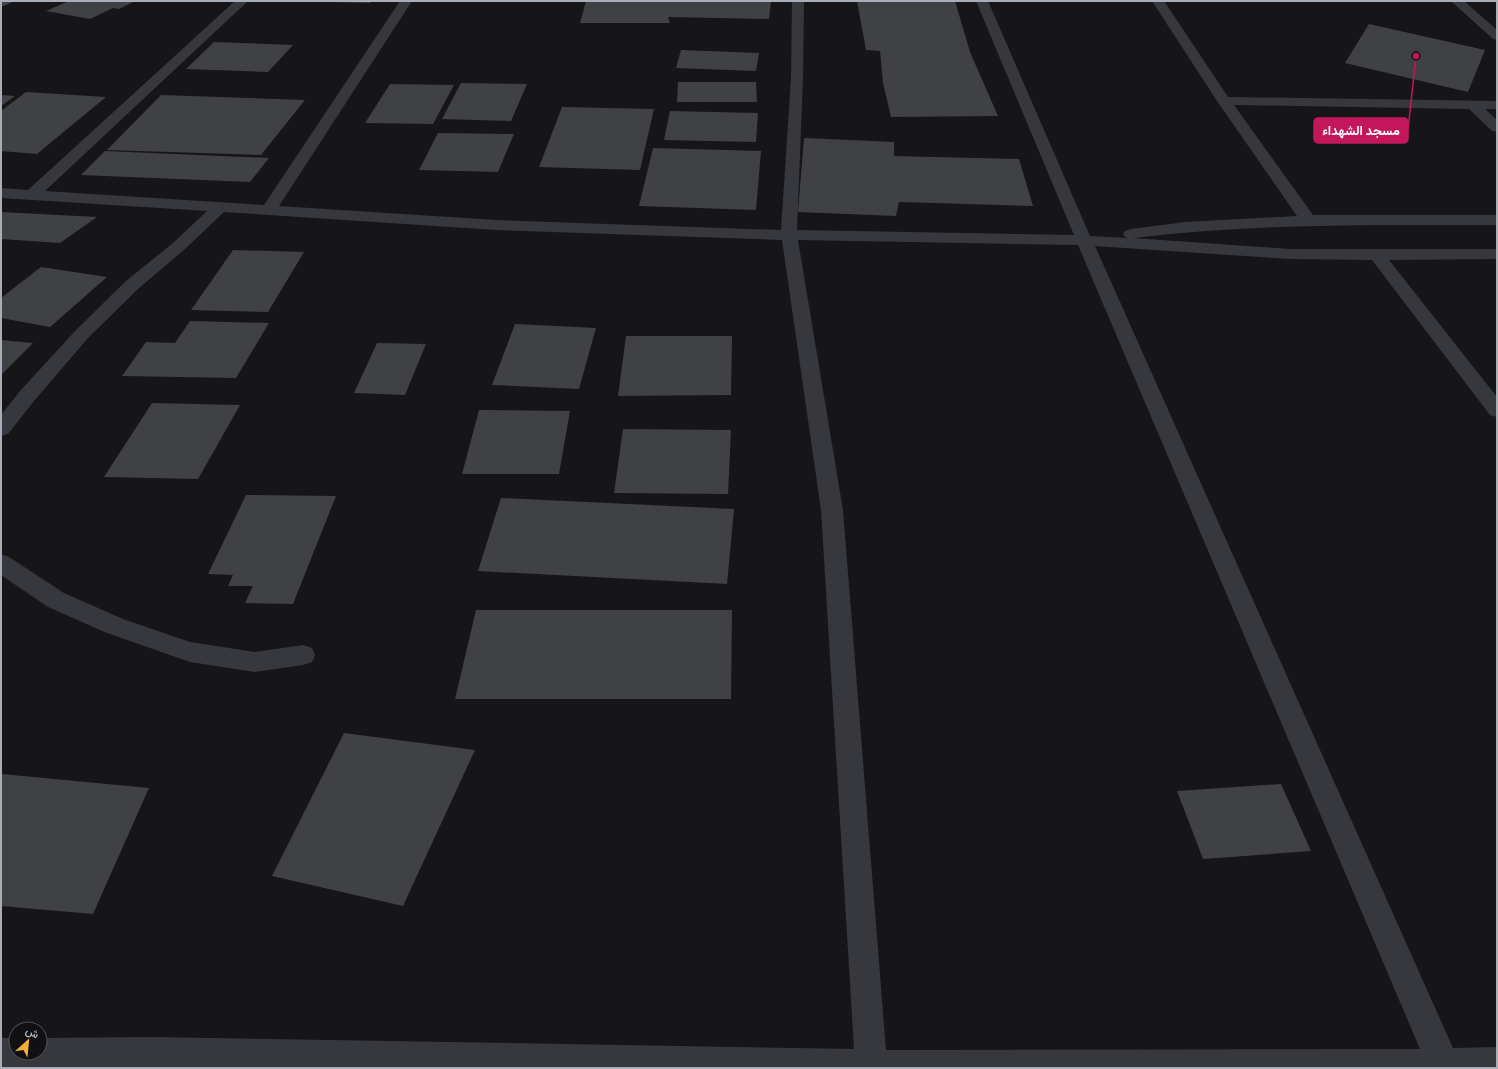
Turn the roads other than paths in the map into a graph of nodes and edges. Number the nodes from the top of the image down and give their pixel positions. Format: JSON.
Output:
{"nodes":[{"id":1,"x":242,"y":1,"type":"edge"},
{"id":2,"x":406,"y":1,"type":"edge"},
{"id":3,"x":798,"y":1,"type":"edge"},
{"id":4,"x":982,"y":1,"type":"edge"},
{"id":5,"x":1158,"y":1,"type":"edge"},
{"id":6,"x":1456,"y":1,"type":"edge"},
{"id":7,"x":1497,"y":36,"type":"edge"},
{"id":8,"x":1224,"y":101,"type":"junction"},
{"id":9,"x":1497,"y":105,"type":"edge"},
{"id":10,"x":1474,"y":106,"type":"junction"},
{"id":11,"x":1497,"y":128,"type":"edge"},
{"id":12,"x":1,"y":193,"type":"edge"},
{"id":13,"x":32,"y":195,"type":"junction"},
{"id":14,"x":219,"y":208,"type":"junction"},
{"id":15,"x":268,"y":211,"type":"junction"},
{"id":16,"x":1308,"y":220,"type":"junction"},
{"id":17,"x":1497,"y":220,"type":"edge"},
{"id":18,"x":789,"y":235,"type":"junction"},
{"id":19,"x":1084,"y":240,"type":"junction"},
{"id":20,"x":1497,"y":254,"type":"edge"},
{"id":21,"x":1377,"y":255,"type":"junction"},
{"id":22,"x":1497,"y":410,"type":"edge"},
{"id":23,"x":1,"y":429,"type":"edge"},
{"id":24,"x":1,"y":563,"type":"edge"},
{"id":25,"x":302,"y":655,"type":"dead end"},
{"id":26,"x":1,"y":1054,"type":"edge"},
{"id":27,"x":150,"y":1060,"type":"edge"},
{"id":28,"x":1497,"y":1063,"type":"edge"},
{"id":29,"x":627,"y":1065,"type":"edge"},
{"id":30,"x":871,"y":1066,"type":"junction"},
{"id":31,"x":1445,"y":1067,"type":"edge"}],
"edges":[{"from":1,"to":13,"type":"street"},
{"from":2,"to":15,"type":"street"},
{"from":3,"to":18,"type":"street"},
{"from":4,"to":19,"type":"street"},
{"from":5,"to":8,"type":"street"},
{"from":6,"to":7,"type":"street"},
{"from":8,"to":10,"type":"street"},
{"from":8,"to":16,"type":"street"},
{"from":9,"to":10,"type":"street"},
{"from":10,"to":11,"type":"street"},
{"from":12,"to":13,"type":"street"},
{"from":13,"to":14,"type":"street"},
{"from":14,"to":15,"type":"street"},
{"from":14,"to":23,"type":"street"},
{"from":15,"to":18,"type":"street"},
{"from":16,"to":17,"type":"street"},
{"from":16,"to":19,"type":"street"},
{"from":18,"to":19,"type":"street"},
{"from":18,"to":30,"type":"street"},
{"from":19,"to":21,"type":"street"},
{"from":19,"to":31,"type":"street"},
{"from":20,"to":21,"type":"street"},
{"from":21,"to":22,"type":"street"},
{"from":24,"to":25,"type":"street"},
{"from":26,"to":27,"type":"street"},
{"from":27,"to":29,"type":"street"},
{"from":28,"to":31,"type":"street"},
{"from":29,"to":30,"type":"street"},
{"from":30,"to":31,"type":"street"}]}
